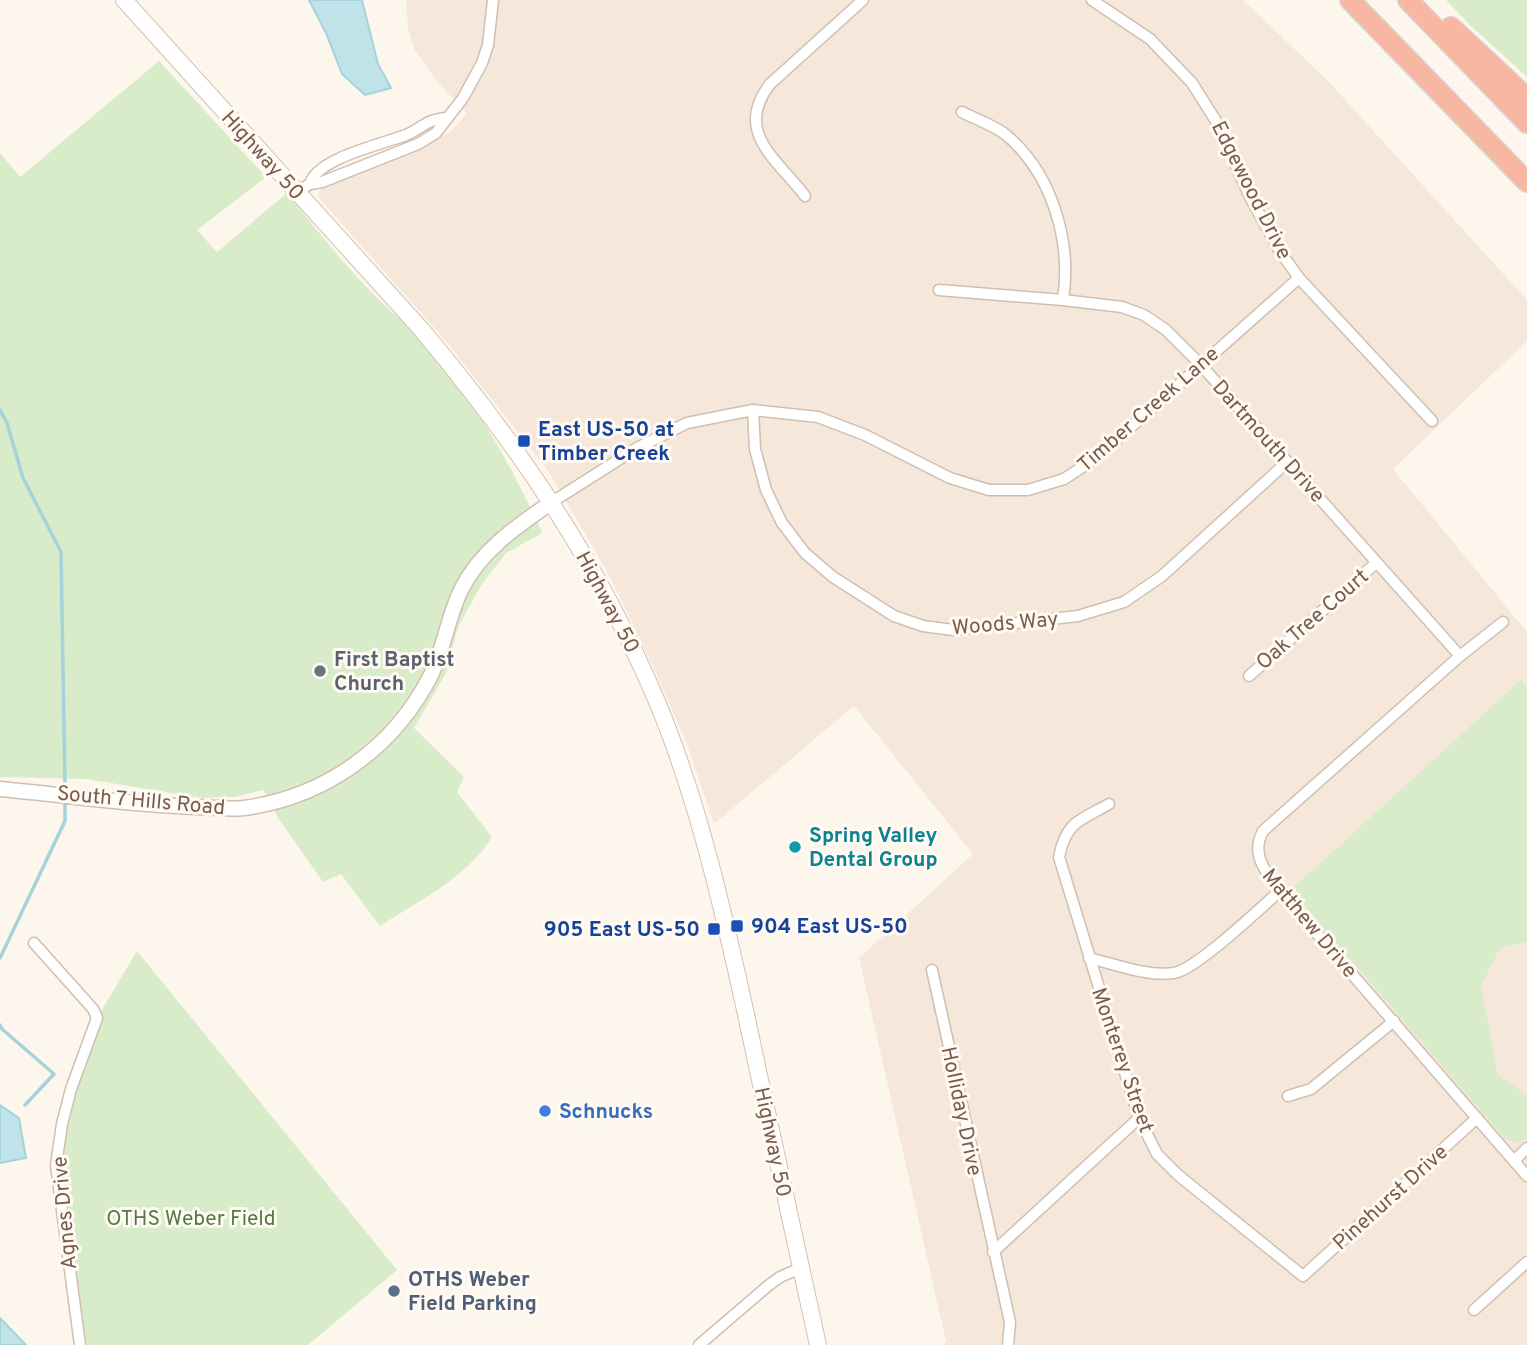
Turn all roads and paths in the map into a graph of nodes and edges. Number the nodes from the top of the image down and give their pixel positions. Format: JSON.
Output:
{"nodes":[{"id":1,"x":124,"y":0,"type":"edge"},
{"id":2,"x":493,"y":0,"type":"edge"},
{"id":3,"x":863,"y":0,"type":"edge"},
{"id":4,"x":1092,"y":0,"type":"edge"},
{"id":5,"x":1350,"y":0,"type":"edge"},
{"id":6,"x":1408,"y":0,"type":"edge"},
{"id":7,"x":1425,"y":0,"type":"edge"},
{"id":8,"x":1527,"y":98,"type":"edge"},
{"id":9,"x":962,"y":112,"type":"dead end"},
{"id":10,"x":1527,"y":123,"type":"edge"},
{"id":11,"x":1527,"y":182,"type":"edge"},
{"id":12,"x":303,"y":188,"type":"junction"},
{"id":13,"x":805,"y":196,"type":"dead end"},
{"id":14,"x":1299,"y":278,"type":"junction"},
{"id":15,"x":939,"y":290,"type":"dead end"},
{"id":16,"x":1063,"y":300,"type":"junction"},
{"id":17,"x":1201,"y":365,"type":"junction"},
{"id":18,"x":753,"y":410,"type":"junction"},
{"id":19,"x":1432,"y":421,"type":"dead end"},
{"id":20,"x":1287,"y":462,"type":"junction"},
{"id":21,"x":552,"y":502,"type":"junction"},
{"id":22,"x":1376,"y":563,"type":"junction"},
{"id":23,"x":1503,"y":622,"type":"dead end"},
{"id":24,"x":1460,"y":656,"type":"junction"},
{"id":25,"x":1249,"y":676,"type":"dead end"},
{"id":26,"x":0,"y":789,"type":"edge"},
{"id":27,"x":1109,"y":804,"type":"dead end"},
{"id":28,"x":1280,"y":891,"type":"junction"},
{"id":29,"x":33,"y":943,"type":"dead end"},
{"id":30,"x":1089,"y":958,"type":"junction"},
{"id":31,"x":932,"y":970,"type":"dead end"},
{"id":32,"x":1394,"y":1021,"type":"junction"},
{"id":33,"x":1288,"y":1096,"type":"dead end"},
{"id":34,"x":1139,"y":1118,"type":"junction"},
{"id":35,"x":1477,"y":1118,"type":"junction"},
{"id":36,"x":1527,"y":1148,"type":"edge"},
{"id":37,"x":1514,"y":1161,"type":"junction"},
{"id":38,"x":1527,"y":1176,"type":"edge"},
{"id":39,"x":993,"y":1252,"type":"junction"},
{"id":40,"x":1527,"y":1262,"type":"edge"},
{"id":41,"x":801,"y":1268,"type":"junction"},
{"id":42,"x":1303,"y":1276,"type":"joint"},
{"id":43,"x":1474,"y":1310,"type":"dead end"},
{"id":44,"x":80,"y":1345,"type":"edge"},
{"id":45,"x":699,"y":1345,"type":"edge"},
{"id":46,"x":818,"y":1345,"type":"edge"},
{"id":47,"x":1008,"y":1345,"type":"edge"}],
"edges":[{"from":1,"to":12,"type":"main road","name":"Highway 50"},
{"from":2,"to":12,"type":"street"},
{"from":3,"to":13,"type":"street"},
{"from":4,"to":14,"type":"street","name":"Edgewood Drive"},
{"from":5,"to":11,"type":"highway"},
{"from":6,"to":10,"type":"highway"},
{"from":7,"to":8,"type":"highway"},
{"from":9,"to":16,"type":"street"},
{"from":12,"to":21,"type":"main road","name":"Highway 50"},
{"from":14,"to":17,"type":"street","name":"Timber Creek Lane"},
{"from":14,"to":19,"type":"street","name":"Edgewood Drive"},
{"from":15,"to":16,"type":"street","name":"Dartmouth Drive"},
{"from":16,"to":17,"type":"street","name":"Dartmouth Drive"},
{"from":17,"to":18,"type":"street","name":"Timber Creek Lane"},
{"from":17,"to":20,"type":"street","name":"Dartmouth Drive"},
{"from":18,"to":20,"type":"street","name":"Woods Way"},
{"from":18,"to":21,"type":"street","name":"Timber Creek Lane"},
{"from":20,"to":22,"type":"street","name":"Dartmouth Drive"},
{"from":21,"to":26,"type":"street","name":"South 7 Hills Road"},
{"from":21,"to":41,"type":"main road","name":"Highway 50"},
{"from":22,"to":24,"type":"street","name":"Dartmouth Drive"},
{"from":22,"to":25,"type":"street","name":"Oak Tree Court"},
{"from":23,"to":24,"type":"street"},
{"from":24,"to":28,"type":"street","name":"Matthew Drive"},
{"from":27,"to":30,"type":"street","name":"Monterey Street"},
{"from":28,"to":30,"type":"street"},
{"from":28,"to":32,"type":"street","name":"Matthew Drive"},
{"from":29,"to":44,"type":"street","name":"Agnes Drive"},
{"from":30,"to":34,"type":"street","name":"Monterey Street"},
{"from":31,"to":39,"type":"street","name":"Holliday Drive"},
{"from":32,"to":33,"type":"street"},
{"from":32,"to":35,"type":"street","name":"Matthew Drive"},
{"from":34,"to":39,"type":"street"},
{"from":34,"to":42,"type":"street","name":"Monterey Street"},
{"from":35,"to":37,"type":"street","name":"Matthew Drive"},
{"from":35,"to":42,"type":"street","name":"Pinehurst Drive"},
{"from":36,"to":37,"type":"street"},
{"from":37,"to":38,"type":"street","name":"Matthew Drive"},
{"from":39,"to":47,"type":"street","name":"Holliday Drive"},
{"from":40,"to":43,"type":"street"},
{"from":41,"to":45,"type":"street"},
{"from":41,"to":46,"type":"main road","name":"Highway 50"}]}
